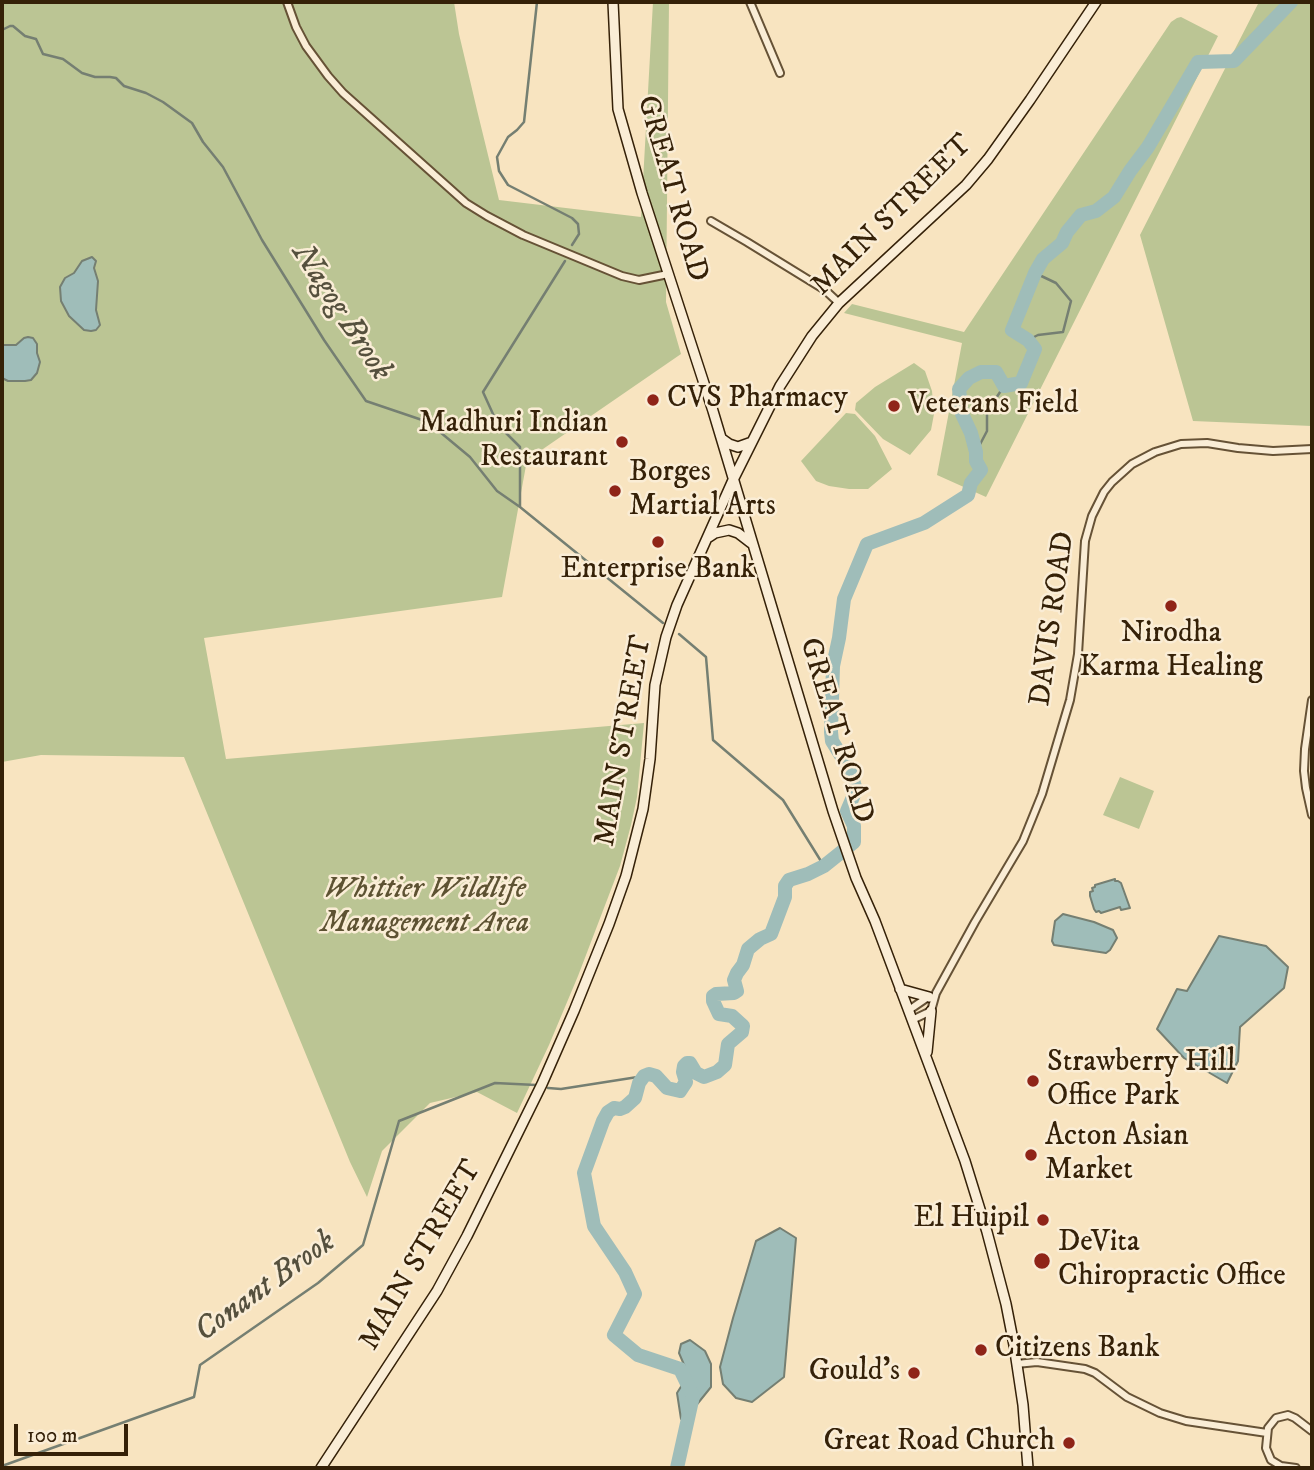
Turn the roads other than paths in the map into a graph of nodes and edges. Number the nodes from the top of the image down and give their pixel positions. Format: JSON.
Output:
{"nodes":[{"id":1,"x":287,"y":2,"type":"edge"},
{"id":2,"x":613,"y":2,"type":"edge"},
{"id":3,"x":750,"y":2,"type":"edge"},
{"id":4,"x":1096,"y":2,"type":"edge"},
{"id":5,"x":780,"y":73,"type":"dead end"},
{"id":6,"x":711,"y":221,"type":"dead end"},
{"id":7,"x":668,"y":274,"type":"junction"},
{"id":8,"x":839,"y":303,"type":"junction"},
{"id":9,"x":721,"y":439,"type":"junction"},
{"id":10,"x":752,"y":442,"type":"junction"},
{"id":11,"x":1312,"y":449,"type":"edge"},
{"id":12,"x":733,"y":480,"type":"junction"},
{"id":13,"x":709,"y":537,"type":"junction"},
{"id":14,"x":752,"y":544,"type":"junction"},
{"id":15,"x":1312,"y":700,"type":"edge"},
{"id":16,"x":1308,"y":758,"type":"edge"},
{"id":17,"x":1312,"y":815,"type":"edge"},
{"id":18,"x":900,"y":989,"type":"junction"},
{"id":19,"x":932,"y":995,"type":"junction"},
{"id":20,"x":909,"y":1010,"type":"junction"},
{"id":21,"x":931,"y":1011,"type":"junction"},
{"id":22,"x":912,"y":1020,"type":"junction"},
{"id":23,"x":927,"y":1057,"type":"junction"},
{"id":24,"x":1016,"y":1364,"type":"junction"},
{"id":25,"x":1312,"y":1431,"type":"edge"},
{"id":26,"x":1267,"y":1433,"type":"junction"},
{"id":27,"x":321,"y":1468,"type":"edge"},
{"id":28,"x":1028,"y":1468,"type":"edge"},
{"id":29,"x":1296,"y":1468,"type":"edge"}],
"edges":[{"from":1,"to":7,"type":"street"},
{"from":2,"to":7,"type":"main road","name":"GREAT ROAD"},
{"from":3,"to":5,"type":"street"},
{"from":4,"to":8,"type":"main road","name":"MAIN STREET"},
{"from":6,"to":8,"type":"street"},
{"from":7,"to":9,"type":"main road","name":"GREAT ROAD"},
{"from":8,"to":10,"type":"main road","name":"MAIN STREET"},
{"from":9,"to":10,"type":"main road"},
{"from":9,"to":12,"type":"main road","name":"GREAT ROAD"},
{"from":10,"to":12,"type":"main road","name":"MAIN STREET"},
{"from":11,"to":19,"type":"street","name":"DAVIS ROAD"},
{"from":12,"to":13,"type":"main road","name":"MAIN STREET"},
{"from":12,"to":14,"type":"main road","name":"GREAT ROAD"},
{"from":13,"to":14,"type":"main road"},
{"from":13,"to":27,"type":"main road","name":"MAIN STREET"},
{"from":14,"to":18,"type":"main road","name":"GREAT ROAD"},
{"from":15,"to":16,"type":"street"},
{"from":16,"to":17,"type":"street"},
{"from":18,"to":19,"type":"main road"},
{"from":18,"to":20,"type":"main road","name":"GREAT ROAD"},
{"from":19,"to":20,"type":"street","name":"DAVIS ROAD"},
{"from":19,"to":21,"type":"street","name":"DAVIS ROAD"},
{"from":20,"to":22,"type":"main road","name":"GREAT ROAD"},
{"from":21,"to":22,"type":"street"},
{"from":21,"to":23,"type":"main road"},
{"from":22,"to":23,"type":"main road","name":"GREAT ROAD"},
{"from":23,"to":24,"type":"main road","name":"GREAT ROAD"},
{"from":24,"to":26,"type":"street"},
{"from":24,"to":28,"type":"main road","name":"GREAT ROAD"},
{"from":25,"to":26,"type":"street"},
{"from":26,"to":29,"type":"street"}]}
